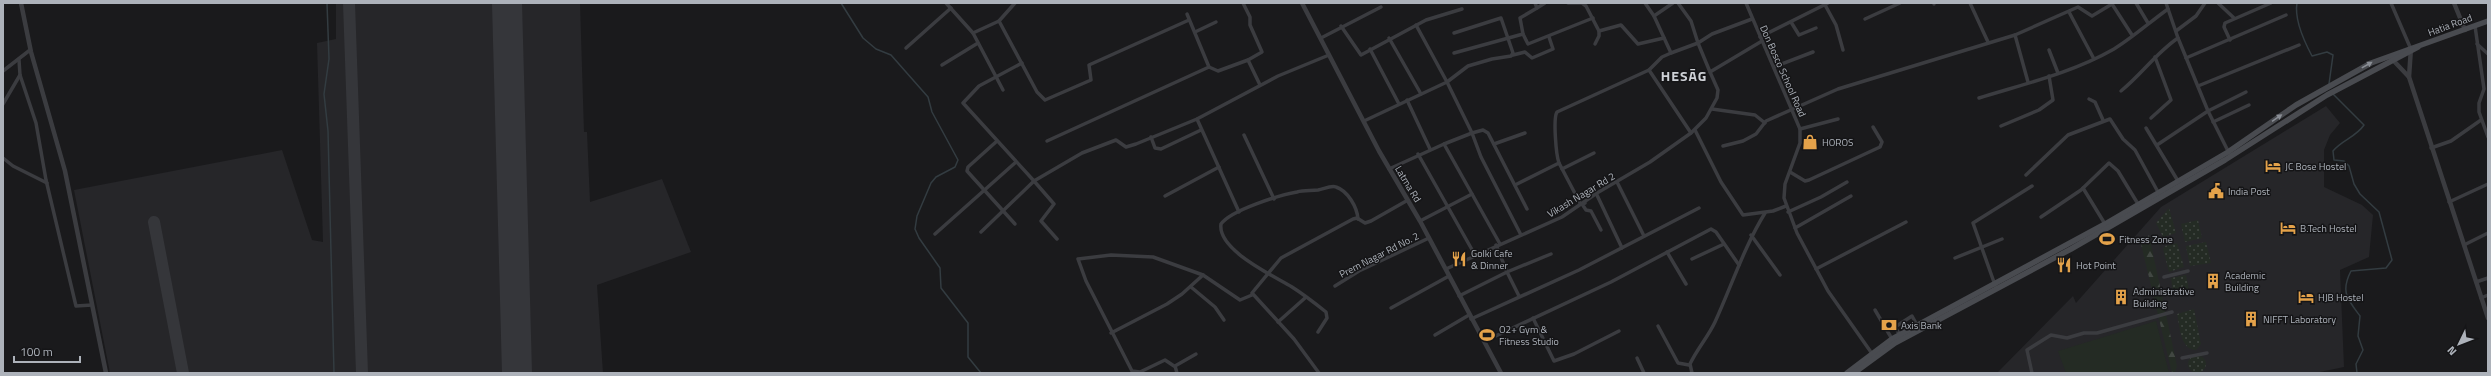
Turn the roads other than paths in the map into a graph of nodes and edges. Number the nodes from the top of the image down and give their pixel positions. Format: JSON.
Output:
{"nodes":[{"id":1,"x":21,"y":3,"type":"edge"},
{"id":2,"x":946,"y":3,"type":"edge"},
{"id":3,"x":1015,"y":3,"type":"edge"},
{"id":4,"x":1243,"y":3,"type":"edge"},
{"id":5,"x":1535,"y":3,"type":"edge"},
{"id":6,"x":1545,"y":3,"type":"edge"},
{"id":7,"x":1568,"y":3,"type":"edge"},
{"id":8,"x":1645,"y":3,"type":"edge"},
{"id":9,"x":1673,"y":3,"type":"edge"},
{"id":10,"x":1678,"y":3,"type":"edge"},
{"id":11,"x":1746,"y":3,"type":"edge"},
{"id":12,"x":1900,"y":3,"type":"edge"},
{"id":13,"x":1970,"y":3,"type":"edge"},
{"id":14,"x":2136,"y":3,"type":"edge"},
{"id":15,"x":2166,"y":3,"type":"edge"},
{"id":16,"x":2205,"y":3,"type":"edge"},
{"id":17,"x":2218,"y":3,"type":"edge"},
{"id":18,"x":2271,"y":3,"type":"edge"},
{"id":19,"x":2391,"y":3,"type":"edge"},
{"id":20,"x":2454,"y":3,"type":"edge"},
{"id":21,"x":1304,"y":4,"type":"edge"},
{"id":22,"x":1826,"y":4,"type":"edge"},
{"id":23,"x":1380,"y":7,"type":"dead end"},
{"id":24,"x":951,"y":8,"type":"junction"},
{"id":25,"x":1537,"y":8,"type":"junction"},
{"id":26,"x":1462,"y":9,"type":"dead end"},
{"id":27,"x":2168,"y":9,"type":"junction"},
{"id":28,"x":2069,"y":12,"type":"junction"},
{"id":29,"x":1187,"y":14,"type":"dead end"},
{"id":30,"x":2286,"y":15,"type":"dead end"},
{"id":31,"x":1654,"y":16,"type":"junction"},
{"id":32,"x":1593,"y":18,"type":"junction"},
{"id":33,"x":2234,"y":18,"type":"junction"},
{"id":34,"x":1752,"y":19,"type":"junction"},
{"id":35,"x":1865,"y":19,"type":"dead end"},
{"id":36,"x":1190,"y":20,"type":"junction"},
{"id":37,"x":999,"y":21,"type":"junction"},
{"id":38,"x":2488,"y":21,"type":"edge"},
{"id":39,"x":1216,"y":22,"type":"dead end"},
{"id":40,"x":1791,"y":22,"type":"junction"},
{"id":41,"x":2148,"y":23,"type":"junction"},
{"id":42,"x":1416,"y":25,"type":"junction"},
{"id":43,"x":1341,"y":26,"type":"junction"},
{"id":44,"x":2475,"y":26,"type":"junction"},
{"id":45,"x":1816,"y":28,"type":"dead end"},
{"id":46,"x":2465,"y":30,"type":"junction"},
{"id":47,"x":1598,"y":31,"type":"junction"},
{"id":48,"x":2176,"y":31,"type":"junction"},
{"id":49,"x":1195,"y":32,"type":"junction"},
{"id":50,"x":973,"y":33,"type":"junction"},
{"id":51,"x":1454,"y":33,"type":"dead end"},
{"id":52,"x":1523,"y":34,"type":"junction"},
{"id":53,"x":2015,"y":35,"type":"junction"},
{"id":54,"x":2132,"y":35,"type":"junction"},
{"id":55,"x":1549,"y":37,"type":"junction"},
{"id":56,"x":1321,"y":38,"type":"junction"},
{"id":57,"x":1389,"y":38,"type":"junction"},
{"id":58,"x":1509,"y":38,"type":"junction"},
{"id":59,"x":1664,"y":38,"type":"junction"},
{"id":60,"x":2178,"y":38,"type":"junction"},
{"id":61,"x":1761,"y":39,"type":"junction"},
{"id":62,"x":2230,"y":40,"type":"junction"},
{"id":63,"x":1988,"y":42,"type":"junction"},
{"id":64,"x":978,"y":43,"type":"junction"},
{"id":65,"x":1595,"y":44,"type":"dead end"},
{"id":66,"x":1698,"y":44,"type":"junction"},
{"id":67,"x":2477,"y":44,"type":"junction"},
{"id":68,"x":2299,"y":45,"type":"dead end"},
{"id":69,"x":906,"y":48,"type":"dead end"},
{"id":70,"x":1370,"y":49,"type":"junction"},
{"id":71,"x":2411,"y":49,"type":"junction"},
{"id":72,"x":30,"y":50,"type":"junction"},
{"id":73,"x":1843,"y":50,"type":"dead end"},
{"id":74,"x":2049,"y":50,"type":"dead end"},
{"id":75,"x":1671,"y":52,"type":"junction"},
{"id":76,"x":1813,"y":52,"type":"dead end"},
{"id":77,"x":1454,"y":53,"type":"dead end"},
{"id":78,"x":2488,"y":54,"type":"edge"},
{"id":79,"x":1329,"y":55,"type":"junction"},
{"id":80,"x":1513,"y":55,"type":"junction"},
{"id":81,"x":2154,"y":57,"type":"junction"},
{"id":82,"x":2391,"y":57,"type":"junction"},
{"id":83,"x":2186,"y":58,"type":"junction"},
{"id":84,"x":2094,"y":59,"type":"junction"},
{"id":85,"x":19,"y":60,"type":"junction"},
{"id":86,"x":1248,"y":60,"type":"junction"},
{"id":87,"x":1022,"y":63,"type":"junction"},
{"id":88,"x":942,"y":65,"type":"dead end"},
{"id":89,"x":1209,"y":67,"type":"junction"},
{"id":90,"x":1774,"y":67,"type":"junction"},
{"id":91,"x":1649,"y":70,"type":"junction"},
{"id":92,"x":3,"y":71,"type":"edge"},
{"id":93,"x":1710,"y":72,"type":"junction"},
{"id":94,"x":2058,"y":73,"type":"junction"},
{"id":95,"x":20,"y":75,"type":"junction"},
{"id":96,"x":995,"y":76,"type":"junction"},
{"id":97,"x":2049,"y":76,"type":"junction"},
{"id":98,"x":2409,"y":77,"type":"junction"},
{"id":99,"x":1447,"y":82,"type":"junction"},
{"id":100,"x":2028,"y":82,"type":"junction"},
{"id":101,"x":1260,"y":85,"type":"junction"},
{"id":102,"x":2198,"y":86,"type":"junction"},
{"id":103,"x":1003,"y":90,"type":"dead end"},
{"id":104,"x":2121,"y":91,"type":"dead end"},
{"id":105,"x":2246,"y":92,"type":"dead end"},
{"id":106,"x":1421,"y":94,"type":"junction"},
{"id":107,"x":1979,"y":98,"type":"dead end"},
{"id":108,"x":2089,"y":99,"type":"dead end"},
{"id":109,"x":1407,"y":100,"type":"junction"},
{"id":110,"x":3,"y":104,"type":"edge"},
{"id":111,"x":1399,"y":104,"type":"junction"},
{"id":112,"x":2248,"y":105,"type":"dead end"},
{"id":113,"x":1712,"y":109,"type":"junction"},
{"id":114,"x":1793,"y":110,"type":"junction"},
{"id":115,"x":2208,"y":111,"type":"junction"},
{"id":116,"x":1838,"y":118,"type":"dead end"},
{"id":117,"x":2151,"y":118,"type":"dead end"},
{"id":118,"x":1197,"y":119,"type":"junction"},
{"id":119,"x":2103,"y":120,"type":"junction"},
{"id":120,"x":2481,"y":120,"type":"junction"},
{"id":121,"x":1364,"y":121,"type":"junction"},
{"id":122,"x":2213,"y":122,"type":"junction"},
{"id":123,"x":1764,"y":123,"type":"junction"},
{"id":124,"x":2488,"y":123,"type":"edge"},
{"id":125,"x":2001,"y":126,"type":"dead end"},
{"id":126,"x":2484,"y":126,"type":"junction"},
{"id":127,"x":1873,"y":127,"type":"dead end"},
{"id":128,"x":2146,"y":128,"type":"dead end"},
{"id":129,"x":1800,"y":129,"type":"junction"},
{"id":130,"x":1201,"y":130,"type":"junction"},
{"id":131,"x":1695,"y":130,"type":"junction"},
{"id":132,"x":1472,"y":133,"type":"junction"},
{"id":133,"x":1525,"y":133,"type":"dead end"},
{"id":134,"x":1691,"y":133,"type":"junction"},
{"id":135,"x":1244,"y":135,"type":"dead end"},
{"id":136,"x":1151,"y":137,"type":"junction"},
{"id":137,"x":2488,"y":137,"type":"edge"},
{"id":138,"x":997,"y":141,"type":"junction"},
{"id":139,"x":1046,"y":141,"type":"dead end"},
{"id":140,"x":1444,"y":144,"type":"junction"},
{"id":141,"x":1494,"y":144,"type":"junction"},
{"id":142,"x":2157,"y":145,"type":"junction"},
{"id":143,"x":1722,"y":146,"type":"dead end"},
{"id":144,"x":2431,"y":148,"type":"junction"},
{"id":145,"x":1430,"y":149,"type":"junction"},
{"id":146,"x":1418,"y":154,"type":"junction"},
{"id":147,"x":1594,"y":154,"type":"dead end"},
{"id":148,"x":2229,"y":154,"type":"junction"},
{"id":149,"x":3,"y":158,"type":"edge"},
{"id":150,"x":1016,"y":162,"type":"junction"},
{"id":151,"x":1559,"y":163,"type":"junction"},
{"id":152,"x":1219,"y":167,"type":"junction"},
{"id":153,"x":1389,"y":169,"type":"junction"},
{"id":154,"x":1562,"y":169,"type":"junction"},
{"id":155,"x":1790,"y":172,"type":"junction"},
{"id":156,"x":2026,"y":174,"type":"dead end"},
{"id":157,"x":1034,"y":181,"type":"junction"},
{"id":158,"x":2178,"y":181,"type":"junction"},
{"id":159,"x":1617,"y":182,"type":"junction"},
{"id":160,"x":1847,"y":182,"type":"dead end"},
{"id":161,"x":47,"y":183,"type":"junction"},
{"id":162,"x":1515,"y":184,"type":"junction"},
{"id":163,"x":2488,"y":184,"type":"edge"},
{"id":164,"x":2032,"y":186,"type":"dead end"},
{"id":165,"x":2083,"y":188,"type":"junction"},
{"id":166,"x":985,"y":190,"type":"junction"},
{"id":167,"x":2158,"y":192,"type":"junction"},
{"id":168,"x":1472,"y":194,"type":"junction"},
{"id":169,"x":1596,"y":194,"type":"junction"},
{"id":170,"x":1165,"y":196,"type":"dead end"},
{"id":171,"x":1851,"y":196,"type":"dead end"},
{"id":172,"x":1274,"y":199,"type":"junction"},
{"id":173,"x":1408,"y":200,"type":"junction"},
{"id":174,"x":1585,"y":200,"type":"junction"},
{"id":175,"x":2449,"y":202,"type":"junction"},
{"id":176,"x":1580,"y":203,"type":"junction"},
{"id":177,"x":2138,"y":204,"type":"junction"},
{"id":178,"x":1786,"y":206,"type":"junction"},
{"id":179,"x":1448,"y":207,"type":"junction"},
{"id":180,"x":1699,"y":208,"type":"dead end"},
{"id":181,"x":1526,"y":209,"type":"dead end"},
{"id":182,"x":1003,"y":211,"type":"junction"},
{"id":183,"x":1239,"y":212,"type":"junction"},
{"id":184,"x":1765,"y":212,"type":"junction"},
{"id":185,"x":1788,"y":212,"type":"junction"},
{"id":186,"x":2041,"y":216,"type":"dead end"},
{"id":187,"x":1358,"y":219,"type":"junction"},
{"id":188,"x":1420,"y":221,"type":"junction"},
{"id":189,"x":1906,"y":222,"type":"dead end"},
{"id":190,"x":1015,"y":224,"type":"dead end"},
{"id":191,"x":2105,"y":224,"type":"junction"},
{"id":192,"x":1795,"y":228,"type":"junction"},
{"id":193,"x":1601,"y":230,"type":"dead end"},
{"id":194,"x":981,"y":232,"type":"dead end"},
{"id":195,"x":2488,"y":233,"type":"edge"},
{"id":196,"x":935,"y":234,"type":"dead end"},
{"id":197,"x":1521,"y":235,"type":"junction"},
{"id":198,"x":1751,"y":235,"type":"junction"},
{"id":199,"x":1644,"y":236,"type":"junction"},
{"id":200,"x":1429,"y":238,"type":"junction"},
{"id":201,"x":1057,"y":239,"type":"dead end"},
{"id":202,"x":2002,"y":239,"type":"dead end"},
{"id":203,"x":1724,"y":244,"type":"junction"},
{"id":204,"x":1498,"y":245,"type":"junction"},
{"id":205,"x":2464,"y":245,"type":"junction"},
{"id":206,"x":1982,"y":247,"type":"junction"},
{"id":207,"x":1622,"y":248,"type":"junction"},
{"id":208,"x":1667,"y":252,"type":"junction"},
{"id":209,"x":1551,"y":254,"type":"dead end"},
{"id":210,"x":1474,"y":255,"type":"junction"},
{"id":211,"x":1955,"y":258,"type":"dead end"},
{"id":212,"x":1692,"y":259,"type":"dead end"},
{"id":213,"x":1739,"y":265,"type":"junction"},
{"id":214,"x":1446,"y":269,"type":"junction"},
{"id":215,"x":1816,"y":269,"type":"junction"},
{"id":216,"x":2188,"y":271,"type":"dead end"},
{"id":217,"x":1507,"y":272,"type":"junction"},
{"id":218,"x":1267,"y":274,"type":"junction"},
{"id":219,"x":1203,"y":275,"type":"junction"},
{"id":220,"x":1780,"y":275,"type":"dead end"},
{"id":221,"x":1449,"y":276,"type":"junction"},
{"id":222,"x":2164,"y":277,"type":"dead end"},
{"id":223,"x":2488,"y":278,"type":"edge"},
{"id":224,"x":2476,"y":282,"type":"junction"},
{"id":225,"x":1686,"y":284,"type":"dead end"},
{"id":226,"x":1995,"y":285,"type":"junction"},
{"id":227,"x":1336,"y":286,"type":"dead end"},
{"id":228,"x":1191,"y":287,"type":"junction"},
{"id":229,"x":1252,"y":295,"type":"junction"},
{"id":230,"x":2488,"y":295,"type":"edge"},
{"id":231,"x":1459,"y":296,"type":"junction"},
{"id":232,"x":1519,"y":296,"type":"junction"},
{"id":233,"x":1305,"y":298,"type":"junction"},
{"id":234,"x":2481,"y":298,"type":"junction"},
{"id":235,"x":92,"y":305,"type":"junction"},
{"id":236,"x":1391,"y":308,"type":"dead end"},
{"id":237,"x":1875,"y":310,"type":"dead end"},
{"id":238,"x":2172,"y":312,"type":"dead end"},
{"id":239,"x":1470,"y":317,"type":"junction"},
{"id":240,"x":1533,"y":318,"type":"junction"},
{"id":241,"x":2488,"y":318,"type":"edge"},
{"id":242,"x":1224,"y":320,"type":"dead end"},
{"id":243,"x":1278,"y":322,"type":"junction"},
{"id":244,"x":1917,"y":325,"type":"junction"},
{"id":245,"x":1658,"y":326,"type":"dead end"},
{"id":246,"x":1619,"y":331,"type":"dead end"},
{"id":247,"x":1318,"y":332,"type":"dead end"},
{"id":248,"x":1111,"y":333,"type":"junction"},
{"id":249,"x":1435,"y":335,"type":"dead end"},
{"id":250,"x":1900,"y":335,"type":"junction"},
{"id":251,"x":1892,"y":339,"type":"junction"},
{"id":252,"x":1485,"y":341,"type":"junction"},
{"id":253,"x":2207,"y":353,"type":"dead end"},
{"id":254,"x":1196,"y":354,"type":"dead end"},
{"id":255,"x":1873,"y":356,"type":"junction"},
{"id":256,"x":1637,"y":358,"type":"dead end"},
{"id":257,"x":2182,"y":358,"type":"dead end"},
{"id":258,"x":1689,"y":365,"type":"junction"},
{"id":259,"x":1174,"y":366,"type":"junction"},
{"id":260,"x":1144,"y":372,"type":"edge"},
{"id":261,"x":106,"y":373,"type":"edge"},
{"id":262,"x":1177,"y":373,"type":"edge"},
{"id":263,"x":1319,"y":373,"type":"edge"},
{"id":264,"x":1501,"y":373,"type":"edge"},
{"id":265,"x":1644,"y":373,"type":"edge"},
{"id":266,"x":1692,"y":373,"type":"edge"},
{"id":267,"x":1847,"y":373,"type":"edge"},
{"id":268,"x":1854,"y":373,"type":"edge"},
{"id":269,"x":2032,"y":373,"type":"edge"}],
"edges":[{"from":1,"to":72,"type":"street"},
{"from":2,"to":24,"type":"street"},
{"from":3,"to":37,"type":"street"},
{"from":4,"to":86,"type":"street"},
{"from":5,"to":25,"type":"street"},
{"from":6,"to":25,"type":"street"},
{"from":7,"to":32,"type":"street"},
{"from":8,"to":31,"type":"street"},
{"from":9,"to":31,"type":"street"},
{"from":10,"to":66,"type":"street"},
{"from":11,"to":34,"type":"street","name":"Don Bosco School Road"},
{"from":12,"to":35,"type":"street"},
{"from":13,"to":63,"type":"street"},
{"from":14,"to":41,"type":"street"},
{"from":15,"to":27,"type":"street"},
{"from":16,"to":48,"type":"street"},
{"from":17,"to":33,"type":"street"},
{"from":18,"to":33,"type":"street"},
{"from":19,"to":71,"type":"street"},
{"from":20,"to":46,"type":"street"},
{"from":21,"to":56,"type":"street","name":"Latma Rd"},
{"from":22,"to":40,"type":"street"},
{"from":22,"to":73,"type":"street"},
{"from":23,"to":43,"type":"street"},
{"from":24,"to":50,"type":"street"},
{"from":24,"to":69,"type":"street"},
{"from":25,"to":52,"type":"street"},
{"from":26,"to":42,"type":"street"},
{"from":27,"to":41,"type":"street"},
{"from":27,"to":48,"type":"street"},
{"from":28,"to":53,"type":"street"},
{"from":28,"to":54,"type":"street"},
{"from":28,"to":84,"type":"street"},
{"from":29,"to":36,"type":"street"},
{"from":30,"to":62,"type":"street"},
{"from":31,"to":59,"type":"street"},
{"from":32,"to":47,"type":"street"},
{"from":32,"to":55,"type":"street"},
{"from":33,"to":62,"type":"street"},
{"from":34,"to":61,"type":"street","name":"Don Bosco School Road"},
{"from":34,"to":66,"type":"street"},
{"from":36,"to":49,"type":"street"},
{"from":36,"to":87,"type":"street"},
{"from":37,"to":50,"type":"street"},
{"from":37,"to":87,"type":"street"},
{"from":38,"to":44,"type":"main road","name":"Hatia Road"},
{"from":39,"to":49,"type":"street"},
{"from":40,"to":45,"type":"street"},
{"from":40,"to":61,"type":"street"},
{"from":41,"to":54,"type":"street"},
{"from":42,"to":57,"type":"street"},
{"from":42,"to":99,"type":"street"},
{"from":43,"to":56,"type":"street"},
{"from":43,"to":70,"type":"street"},
{"from":44,"to":46,"type":"main road","name":"Hatia Road"},
{"from":44,"to":67,"type":"street"},
{"from":46,"to":71,"type":"main road","name":"Hatia Road"},
{"from":47,"to":59,"type":"street"},
{"from":47,"to":65,"type":"street"},
{"from":48,"to":60,"type":"street"},
{"from":49,"to":89,"type":"street"},
{"from":50,"to":64,"type":"street"},
{"from":51,"to":58,"type":"street"},
{"from":52,"to":55,"type":"street"},
{"from":52,"to":58,"type":"street"},
{"from":53,"to":63,"type":"street"},
{"from":53,"to":100,"type":"street"},
{"from":54,"to":84,"type":"street"},
{"from":55,"to":80,"type":"street"},
{"from":56,"to":79,"type":"street","name":"Latma Rd"},
{"from":57,"to":70,"type":"street"},
{"from":57,"to":106,"type":"street"},
{"from":58,"to":77,"type":"street"},
{"from":58,"to":80,"type":"street"},
{"from":59,"to":75,"type":"street"},
{"from":60,"to":81,"type":"street"},
{"from":60,"to":83,"type":"street"},
{"from":61,"to":90,"type":"street","name":"Don Bosco School Road"},
{"from":61,"to":93,"type":"street"},
{"from":62,"to":83,"type":"street"},
{"from":63,"to":114,"type":"street"},
{"from":64,"to":88,"type":"street"},
{"from":64,"to":96,"type":"street"},
{"from":66,"to":75,"type":"street"},
{"from":66,"to":93,"type":"street"},
{"from":67,"to":78,"type":"street"},
{"from":67,"to":120,"type":"street"},
{"from":68,"to":102,"type":"street"},
{"from":70,"to":111,"type":"street"},
{"from":71,"to":82,"type":"main road"},
{"from":71,"to":98,"type":"street"},
{"from":72,"to":85,"type":"street"},
{"from":72,"to":235,"type":"street"},
{"from":74,"to":94,"type":"street"},
{"from":75,"to":91,"type":"street"},
{"from":76,"to":90,"type":"street"},
{"from":79,"to":101,"type":"street"},
{"from":79,"to":121,"type":"street","name":"Latma Rd"},
{"from":80,"to":99,"type":"street"},
{"from":81,"to":104,"type":"street"},
{"from":81,"to":117,"type":"street"},
{"from":82,"to":98,"type":"street"},
{"from":82,"to":148,"type":"main road"},
{"from":148,"to":82,"type":"main road","one_way":true},
{"from":83,"to":102,"type":"street"},
{"from":84,"to":94,"type":"street"},
{"from":85,"to":92,"type":"street"},
{"from":85,"to":95,"type":"street"},
{"from":86,"to":89,"type":"street"},
{"from":86,"to":101,"type":"street"},
{"from":87,"to":96,"type":"street"},
{"from":89,"to":139,"type":"street"},
{"from":90,"to":114,"type":"street","name":"Don Bosco School Road"},
{"from":91,"to":134,"type":"street"},
{"from":91,"to":151,"type":"street"},
{"from":93,"to":113,"type":"street"},
{"from":94,"to":97,"type":"street"},
{"from":95,"to":110,"type":"street"},
{"from":95,"to":161,"type":"street"},
{"from":96,"to":103,"type":"street"},
{"from":96,"to":138,"type":"street"},
{"from":97,"to":100,"type":"street"},
{"from":97,"to":125,"type":"street"},
{"from":98,"to":144,"type":"street"},
{"from":99,"to":106,"type":"street"},
{"from":99,"to":132,"type":"street"},
{"from":100,"to":107,"type":"street"},
{"from":101,"to":118,"type":"street"},
{"from":102,"to":115,"type":"street"},
{"from":105,"to":115,"type":"street"},
{"from":106,"to":109,"type":"street"},
{"from":108,"to":119,"type":"street"},
{"from":109,"to":111,"type":"street"},
{"from":109,"to":145,"type":"street"},
{"from":111,"to":121,"type":"street"},
{"from":112,"to":122,"type":"street"},
{"from":113,"to":123,"type":"street"},
{"from":113,"to":131,"type":"street","name":"Vikash Nagar Rd 2"},
{"from":114,"to":123,"type":"street"},
{"from":114,"to":129,"type":"street","name":"Don Bosco School Road"},
{"from":115,"to":122,"type":"street"},
{"from":115,"to":142,"type":"street"},
{"from":116,"to":129,"type":"street"},
{"from":118,"to":130,"type":"street"},
{"from":118,"to":136,"type":"street"},
{"from":119,"to":156,"type":"street"},
{"from":119,"to":167,"type":"street"},
{"from":120,"to":126,"type":"street"},
{"from":120,"to":144,"type":"street"},
{"from":121,"to":153,"type":"street","name":"Latma Rd"},
{"from":122,"to":148,"type":"street"},
{"from":123,"to":143,"type":"street"},
{"from":124,"to":126,"type":"street"},
{"from":126,"to":137,"type":"street"},
{"from":127,"to":155,"type":"street"},
{"from":128,"to":142,"type":"street"},
{"from":129,"to":155,"type":"street","name":"Don Bosco School Road"},
{"from":130,"to":136,"type":"street"},
{"from":130,"to":152,"type":"street"},
{"from":131,"to":134,"type":"street","name":"Vikash Nagar Rd 2"},
{"from":131,"to":184,"type":"street"},
{"from":132,"to":140,"type":"street"},
{"from":132,"to":141,"type":"street"},
{"from":132,"to":197,"type":"street"},
{"from":133,"to":141,"type":"street"},
{"from":134,"to":159,"type":"street","name":"Vikash Nagar Rd 2"},
{"from":135,"to":172,"type":"street"},
{"from":136,"to":157,"type":"street"},
{"from":138,"to":150,"type":"street"},
{"from":138,"to":166,"type":"street"},
{"from":140,"to":145,"type":"street"},
{"from":140,"to":168,"type":"street"},
{"from":141,"to":162,"type":"street"},
{"from":142,"to":158,"type":"street"},
{"from":144,"to":175,"type":"street"},
{"from":145,"to":146,"type":"street"},
{"from":146,"to":153,"type":"street"},
{"from":146,"to":179,"type":"street"},
{"from":147,"to":154,"type":"street"},
{"from":148,"to":158,"type":"main road"},
{"from":148,"to":255,"type":"main road"},
{"from":149,"to":161,"type":"street"},
{"from":150,"to":157,"type":"street"},
{"from":150,"to":166,"type":"street"},
{"from":151,"to":154,"type":"street"},
{"from":151,"to":162,"type":"street"},
{"from":152,"to":170,"type":"street"},
{"from":152,"to":183,"type":"street"},
{"from":153,"to":173,"type":"street","name":"Latma Rd"},
{"from":154,"to":176,"type":"street"},
{"from":155,"to":178,"type":"street","name":"Don Bosco School Road"},
{"from":157,"to":182,"type":"street"},
{"from":157,"to":201,"type":"street"},
{"from":158,"to":167,"type":"main road"},
{"from":159,"to":169,"type":"street","name":"Vikash Nagar Rd 2"},
{"from":159,"to":199,"type":"street"},
{"from":160,"to":185,"type":"street"},
{"from":161,"to":235,"type":"street"},
{"from":162,"to":181,"type":"street"},
{"from":163,"to":175,"type":"street"},
{"from":164,"to":206,"type":"street"},
{"from":165,"to":177,"type":"street"},
{"from":165,"to":186,"type":"street"},
{"from":165,"to":191,"type":"street"},
{"from":166,"to":182,"type":"street"},
{"from":166,"to":196,"type":"street"},
{"from":167,"to":177,"type":"main road"},
{"from":168,"to":179,"type":"street"},
{"from":168,"to":204,"type":"street"},
{"from":169,"to":174,"type":"street","name":"Vikash Nagar Rd 2"},
{"from":169,"to":207,"type":"street"},
{"from":171,"to":192,"type":"street"},
{"from":172,"to":183,"type":"street"},
{"from":172,"to":187,"type":"street"},
{"from":173,"to":187,"type":"street"},
{"from":173,"to":188,"type":"street","name":"Latma Rd"},
{"from":174,"to":176,"type":"street","name":"Vikash Nagar Rd 2"},
{"from":174,"to":193,"type":"street"},
{"from":175,"to":205,"type":"street"},
{"from":176,"to":197,"type":"street","name":"Vikash Nagar Rd 2"},
{"from":177,"to":191,"type":"main road"},
{"from":178,"to":184,"type":"street"},
{"from":178,"to":185,"type":"street","name":"Don Bosco School Road"},
{"from":179,"to":188,"type":"street"},
{"from":179,"to":210,"type":"street"},
{"from":180,"to":199,"type":"street"},
{"from":182,"to":190,"type":"street"},
{"from":182,"to":194,"type":"street"},
{"from":183,"to":218,"type":"street"},
{"from":184,"to":198,"type":"street"},
{"from":185,"to":192,"type":"street","name":"Don Bosco School Road"},
{"from":187,"to":218,"type":"street"},
{"from":188,"to":200,"type":"street","name":"Latma Rd"},
{"from":189,"to":215,"type":"street"},
{"from":191,"to":226,"type":"main road"},
{"from":192,"to":215,"type":"street","name":"Don Bosco School Road"},
{"from":195,"to":205,"type":"street"},
{"from":197,"to":204,"type":"street","name":"Vikash Nagar Rd 2"},
{"from":198,"to":213,"type":"street"},
{"from":198,"to":220,"type":"street"},
{"from":199,"to":207,"type":"street"},
{"from":200,"to":214,"type":"street","name":"Latma Rd"},
{"from":200,"to":227,"type":"street","name":"Prem Nagar Rd No. 2"},
{"from":202,"to":206,"type":"street"},
{"from":203,"to":208,"type":"street"},
{"from":203,"to":212,"type":"street"},
{"from":203,"to":213,"type":"street"},
{"from":204,"to":210,"type":"street","name":"Vikash Nagar Rd 2"},
{"from":204,"to":217,"type":"street"},
{"from":205,"to":224,"type":"street"},
{"from":206,"to":211,"type":"street"},
{"from":206,"to":226,"type":"street"},
{"from":207,"to":232,"type":"street"},
{"from":208,"to":225,"type":"street"},
{"from":208,"to":240,"type":"street"},
{"from":209,"to":217,"type":"street"},
{"from":210,"to":214,"type":"street","name":"Vikash Nagar Rd 2"},
{"from":213,"to":258,"type":"street"},
{"from":214,"to":221,"type":"street","name":"Latma Rd"},
{"from":215,"to":255,"type":"street","name":"Don Bosco School Road"},
{"from":216,"to":222,"type":"street"},
{"from":217,"to":231,"type":"street"},
{"from":217,"to":232,"type":"street"},
{"from":218,"to":229,"type":"street"},
{"from":218,"to":233,"type":"street"},
{"from":219,"to":228,"type":"street"},
{"from":219,"to":229,"type":"street"},
{"from":219,"to":248,"type":"street"},
{"from":221,"to":231,"type":"street","name":"Latma Rd"},
{"from":221,"to":236,"type":"street"},
{"from":223,"to":224,"type":"street"},
{"from":224,"to":234,"type":"street"},
{"from":226,"to":244,"type":"main road"},
{"from":228,"to":242,"type":"street"},
{"from":228,"to":248,"type":"street"},
{"from":229,"to":243,"type":"street"},
{"from":230,"to":234,"type":"street"},
{"from":231,"to":239,"type":"street","name":"Latma Rd"},
{"from":232,"to":239,"type":"street"},
{"from":233,"to":243,"type":"street"},
{"from":233,"to":247,"type":"street"},
{"from":234,"to":241,"type":"street"},
{"from":235,"to":261,"type":"street"},
{"from":237,"to":251,"type":"street"},
{"from":238,"to":269,"type":"street"},
{"from":239,"to":249,"type":"street"},
{"from":239,"to":252,"type":"street","name":"Latma Rd"},
{"from":240,"to":246,"type":"street"},
{"from":240,"to":252,"type":"street"},
{"from":243,"to":263,"type":"street"},
{"from":244,"to":250,"type":"main road"},
{"from":244,"to":250,"type":"street"},
{"from":245,"to":258,"type":"street"},
{"from":248,"to":260,"type":"street"},
{"from":250,"to":251,"type":"main road"},
{"from":251,"to":255,"type":"main road"},
{"from":252,"to":264,"type":"street","name":"Latma Rd"},
{"from":253,"to":257,"type":"street"},
{"from":254,"to":259,"type":"street"},
{"from":255,"to":267,"type":"main road"},
{"from":255,"to":268,"type":"main road"},
{"from":256,"to":265,"type":"street"},
{"from":258,"to":266,"type":"street"},
{"from":259,"to":260,"type":"street"},
{"from":259,"to":262,"type":"street"}]}
